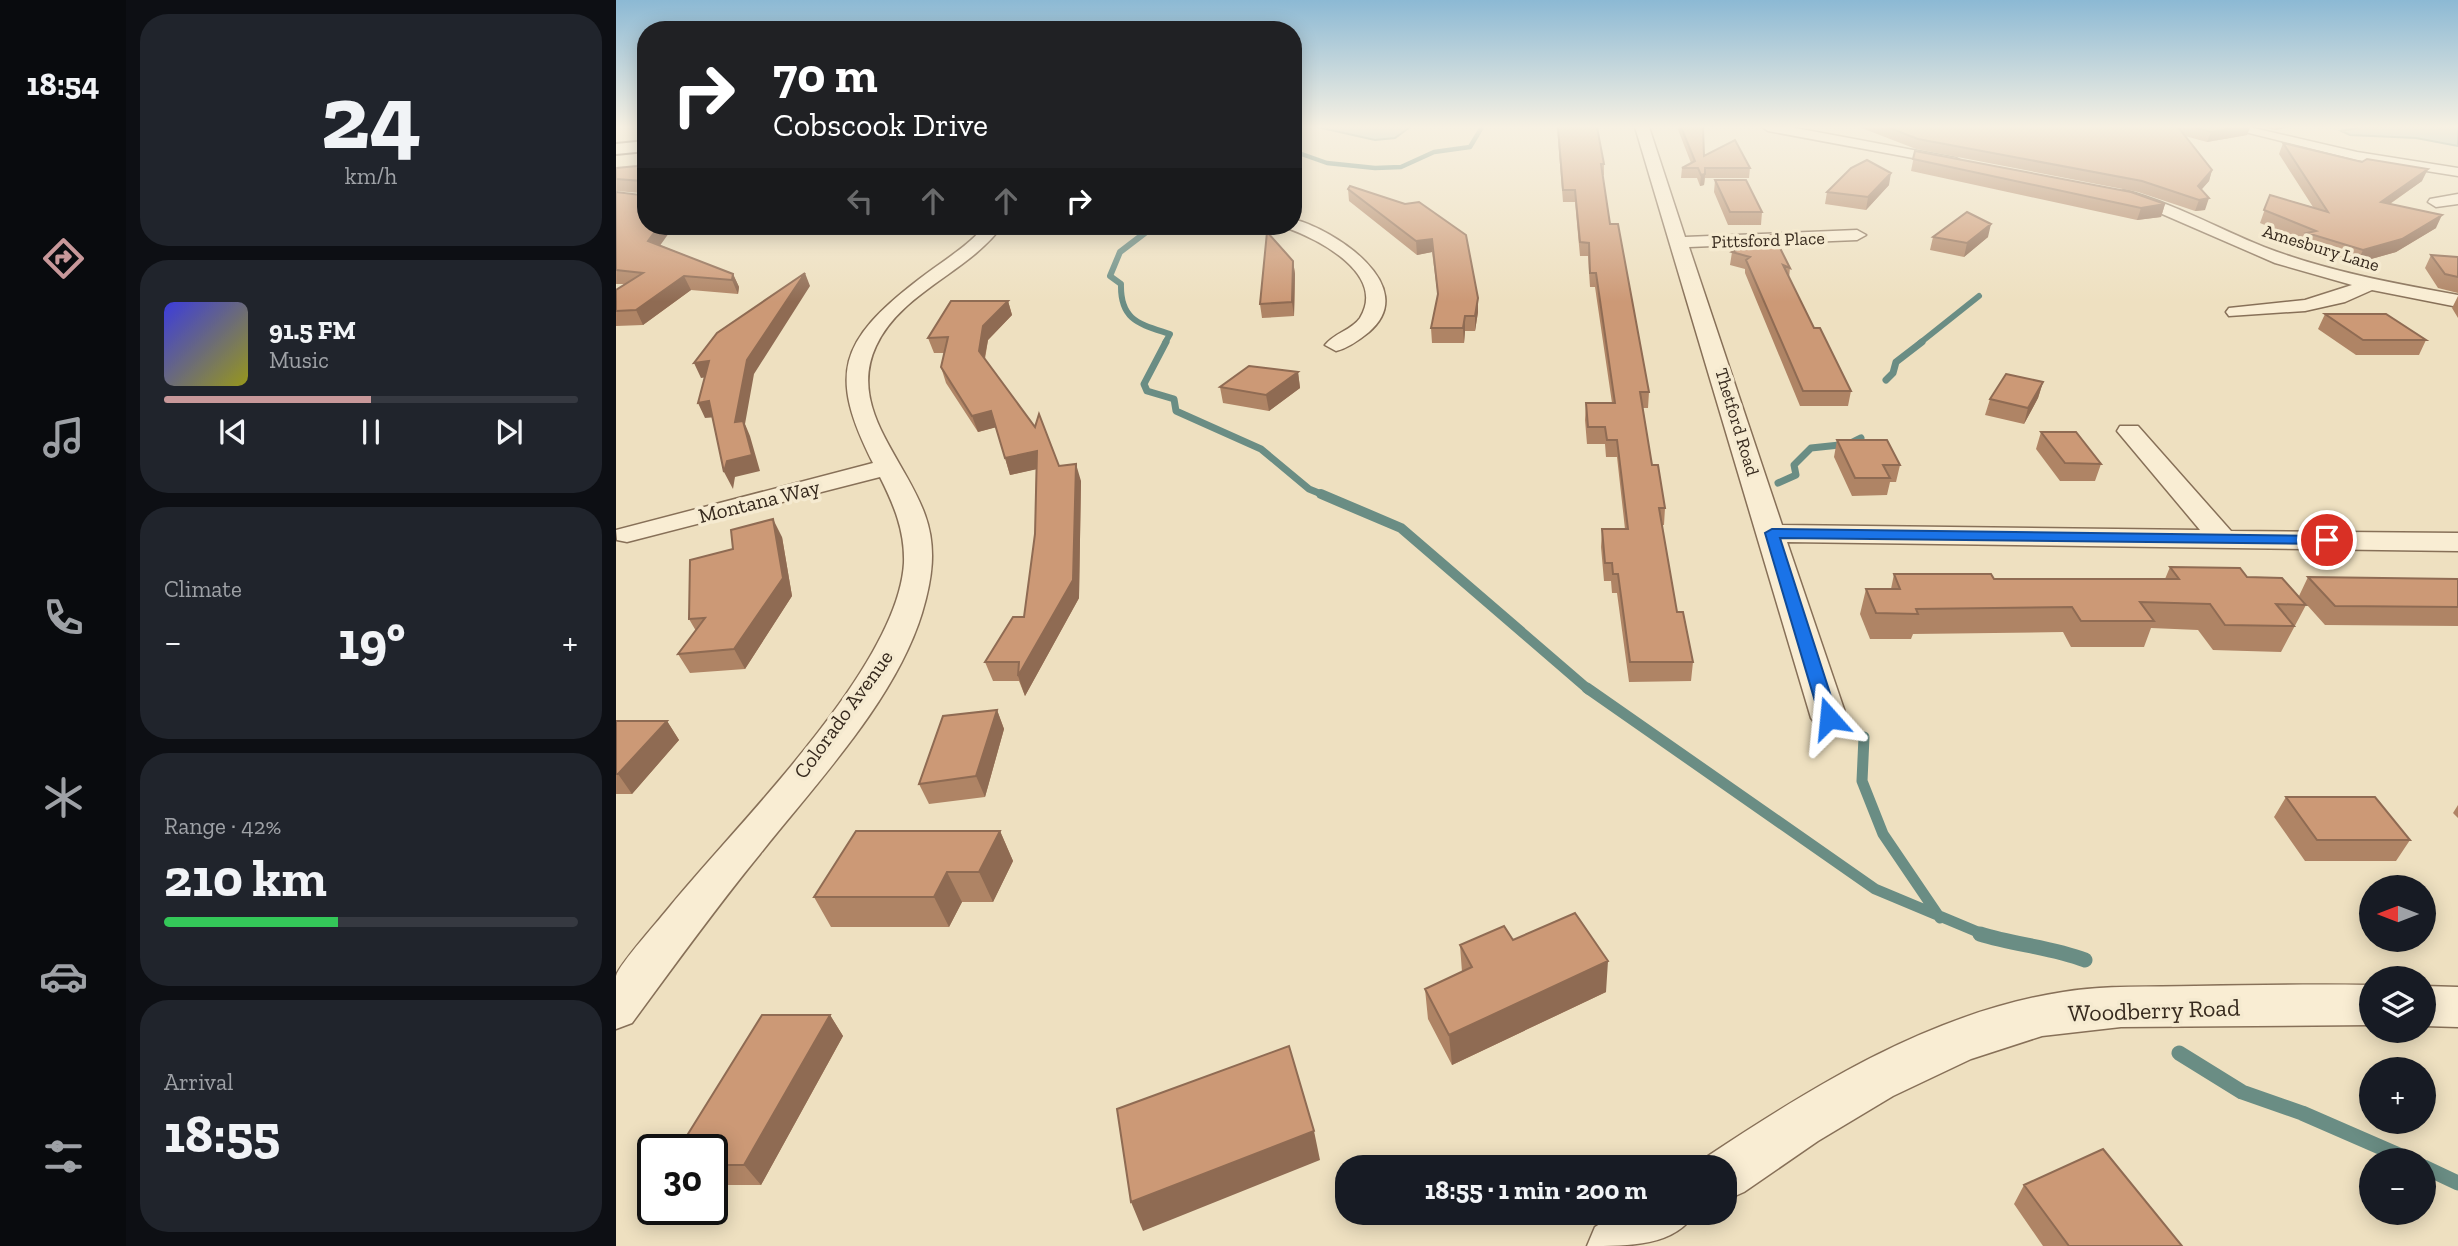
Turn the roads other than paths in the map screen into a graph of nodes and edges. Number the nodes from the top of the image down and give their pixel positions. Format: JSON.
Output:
{"nodes":[{"id":1,"x":1661,"y":185,"type":"edge"},
{"id":2,"x":2112,"y":192,"type":"edge"},
{"id":3,"x":2458,"y":199,"type":"edge"},
{"id":4,"x":2436,"y":202,"type":"dead end"},
{"id":5,"x":1302,"y":228,"type":"edge"},
{"id":6,"x":983,"y":235,"type":"edge"},
{"id":7,"x":1857,"y":235,"type":"dead end"},
{"id":8,"x":1680,"y":242,"type":"junction"},
{"id":9,"x":2370,"y":284,"type":"junction"},
{"id":10,"x":2458,"y":301,"type":"edge"},
{"id":11,"x":2236,"y":312,"type":"dead end"},
{"id":12,"x":1336,"y":345,"type":"dead end"},
{"id":13,"x":2129,"y":431,"type":"dead end"},
{"id":14,"x":890,"y":467,"type":"junction"},
{"id":15,"x":1772,"y":533,"type":"junction"},
{"id":16,"x":628,"y":534,"type":"dead end"},
{"id":17,"x":2222,"y":538,"type":"junction"},
{"id":18,"x":2458,"y":542,"type":"edge"},
{"id":19,"x":1829,"y":718,"type":"dead end"},
{"id":20,"x":2359,"y":1005,"type":"edge"},
{"id":21,"x":2436,"y":1006,"type":"edge"},
{"id":22,"x":2458,"y":1007,"type":"edge"},
{"id":23,"x":616,"y":1009,"type":"edge"},
{"id":24,"x":1737,"y":1166,"type":"edge"},
{"id":25,"x":1648,"y":1225,"type":"edge"},
{"id":26,"x":1614,"y":1246,"type":"edge"}],
"edges":[{"from":1,"to":8,"type":"street","name":"Thetford Road"},
{"from":2,"to":9,"type":"street","name":"Amesbury Lane"},
{"from":3,"to":4,"type":"street"},
{"from":5,"to":12,"type":"street"},
{"from":6,"to":14,"type":"street","name":"Colorado Avenue"},
{"from":7,"to":8,"type":"street","name":"Pittsford Place"},
{"from":8,"to":15,"type":"street","name":"Thetford Road"},
{"from":9,"to":10,"type":"street","name":"Amesbury Lane"},
{"from":9,"to":11,"type":"street"},
{"from":13,"to":17,"type":"street"},
{"from":14,"to":16,"type":"street","name":"Montana Way"},
{"from":14,"to":23,"type":"street","name":"Colorado Avenue"},
{"from":15,"to":17,"type":"street"},
{"from":15,"to":19,"type":"street","name":"Thetford Road"},
{"from":17,"to":18,"type":"street"},
{"from":20,"to":24,"type":"street","name":"Woodberry Road"},
{"from":21,"to":22,"type":"street"},
{"from":25,"to":26,"type":"street"}]}
